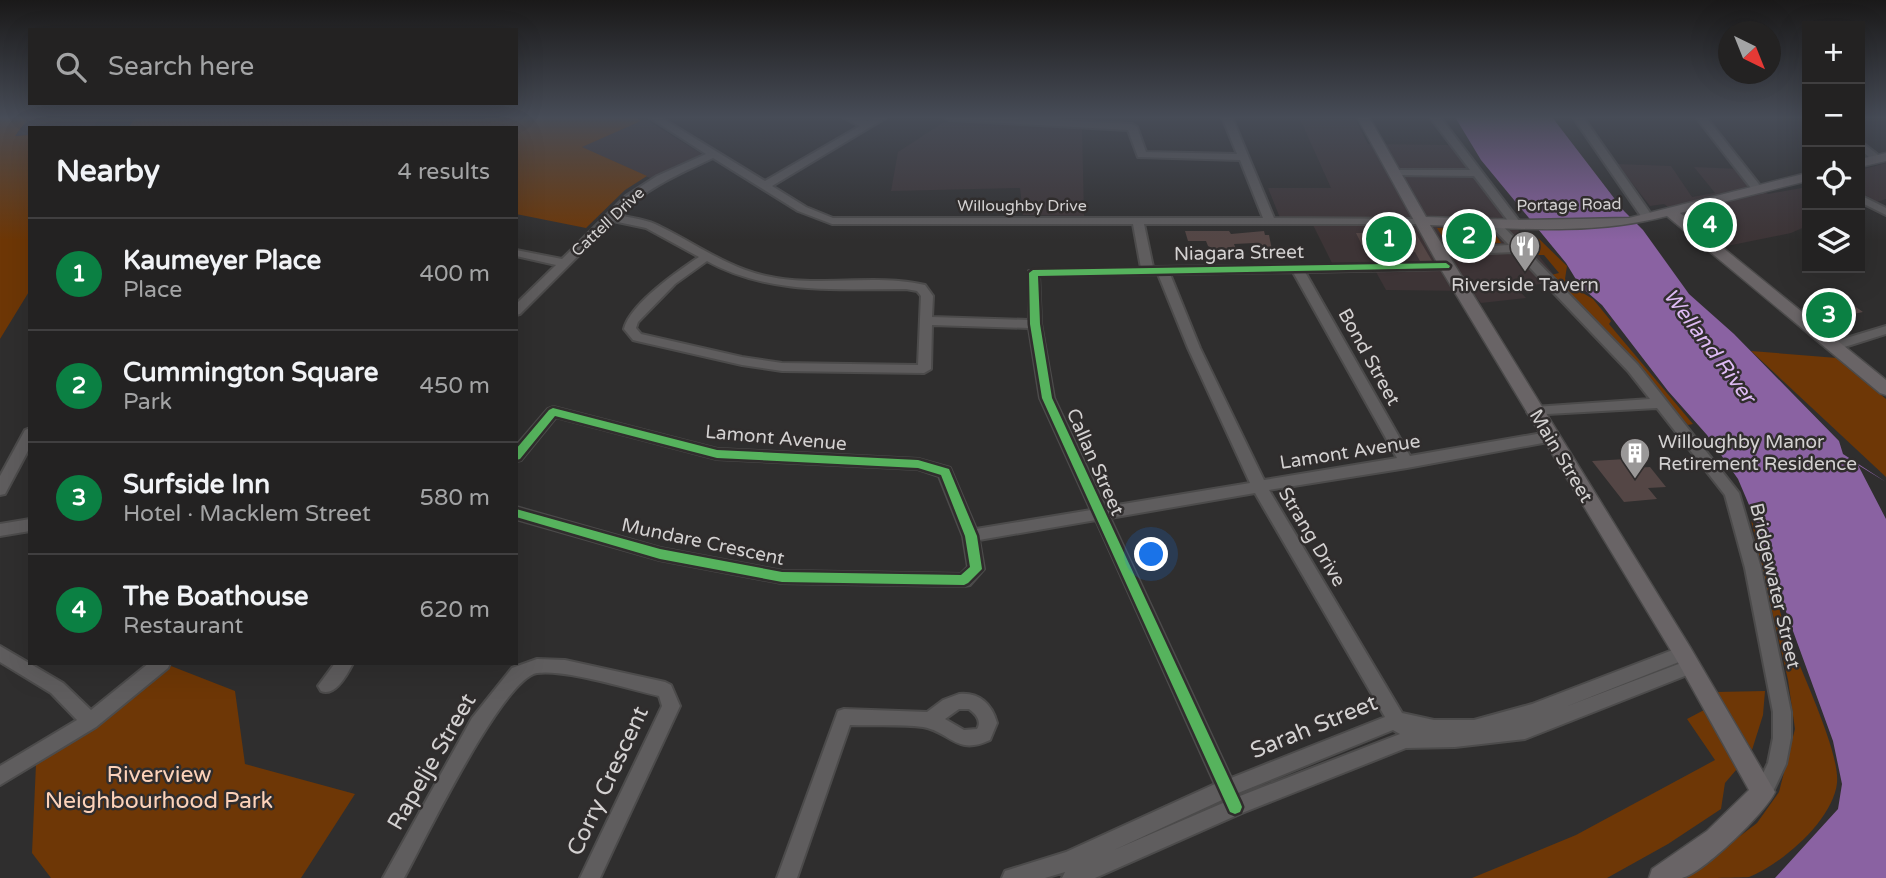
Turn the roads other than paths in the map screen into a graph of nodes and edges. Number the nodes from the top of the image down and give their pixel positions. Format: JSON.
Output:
{"nodes":[{"id":1,"x":705,"y":158,"type":"edge"},
{"id":2,"x":720,"y":158,"type":"edge"},
{"id":3,"x":812,"y":158,"type":"edge"},
{"id":4,"x":1244,"y":158,"type":"edge"},
{"id":5,"x":1386,"y":158,"type":"edge"},
{"id":6,"x":1465,"y":158,"type":"edge"},
{"id":7,"x":1607,"y":158,"type":"edge"},
{"id":8,"x":1733,"y":158,"type":"edge"},
{"id":9,"x":1394,"y":173,"type":"junction"},
{"id":10,"x":1476,"y":173,"type":"junction"},
{"id":11,"x":1802,"y":178,"type":"edge"},
{"id":12,"x":764,"y":186,"type":"junction"},
{"id":13,"x":1758,"y":190,"type":"junction"},
{"id":14,"x":1865,"y":201,"type":"edge"},
{"id":15,"x":1670,"y":212,"type":"junction"},
{"id":16,"x":1886,"y":212,"type":"edge"},
{"id":17,"x":610,"y":217,"type":"junction"},
{"id":18,"x":1650,"y":220,"type":"junction"},
{"id":19,"x":1270,"y":221,"type":"junction"},
{"id":20,"x":1420,"y":221,"type":"junction"},
{"id":21,"x":1138,"y":222,"type":"junction"},
{"id":22,"x":1494,"y":223,"type":"junction"},
{"id":23,"x":1518,"y":224,"type":"junction"},
{"id":24,"x":1513,"y":244,"type":"junction"},
{"id":25,"x":518,"y":253,"type":"edge"},
{"id":26,"x":1726,"y":256,"type":"junction"},
{"id":27,"x":706,"y":257,"type":"junction"},
{"id":28,"x":1442,"y":259,"type":"junction"},
{"id":29,"x":565,"y":263,"type":"junction"},
{"id":30,"x":1298,"y":270,"type":"junction"},
{"id":31,"x":1155,"y":271,"type":"junction"},
{"id":32,"x":1032,"y":273,"type":"joint"},
{"id":33,"x":518,"y":309,"type":"edge"},
{"id":34,"x":925,"y":321,"type":"junction"},
{"id":35,"x":1035,"y":324,"type":"junction"},
{"id":36,"x":1886,"y":330,"type":"edge"},
{"id":37,"x":1835,"y":346,"type":"junction"},
{"id":38,"x":1886,"y":389,"type":"edge"},
{"id":39,"x":1661,"y":403,"type":"junction"},
{"id":40,"x":1534,"y":412,"type":"junction"},
{"id":41,"x":28,"y":437,"type":"edge"},
{"id":42,"x":1549,"y":437,"type":"junction"},
{"id":43,"x":518,"y":453,"type":"edge"},
{"id":44,"x":1407,"y":463,"type":"junction"},
{"id":45,"x":1259,"y":486,"type":"junction"},
{"id":46,"x":0,"y":490,"type":"edge"},
{"id":47,"x":1099,"y":513,"type":"junction"},
{"id":48,"x":518,"y":514,"type":"edge"},
{"id":49,"x":28,"y":525,"type":"edge"},
{"id":50,"x":0,"y":530,"type":"edge"},
{"id":51,"x":971,"y":536,"type":"junction"},
{"id":52,"x":0,"y":653,"type":"edge"},
{"id":53,"x":1686,"y":660,"type":"junction"},
{"id":54,"x":160,"y":665,"type":"edge"},
{"id":55,"x":343,"y":665,"type":"edge"},
{"id":56,"x":518,"y":673,"type":"joint"},
{"id":57,"x":327,"y":685,"type":"dead end"},
{"id":58,"x":930,"y":720,"type":"dead end"},
{"id":59,"x":1397,"y":720,"type":"junction"},
{"id":60,"x":90,"y":721,"type":"junction"},
{"id":61,"x":1406,"y":740,"type":"junction"},
{"id":62,"x":0,"y":776,"type":"edge"},
{"id":63,"x":1225,"y":789,"type":"junction"},
{"id":64,"x":1763,"y":792,"type":"junction"},
{"id":65,"x":1235,"y":807,"type":"junction"},
{"id":66,"x":393,"y":878,"type":"edge"},
{"id":67,"x":590,"y":878,"type":"edge"},
{"id":68,"x":787,"y":878,"type":"edge"},
{"id":69,"x":1012,"y":878,"type":"edge"},
{"id":70,"x":1072,"y":878,"type":"edge"},
{"id":71,"x":1661,"y":878,"type":"edge"}],
"edges":[{"from":1,"to":17,"type":"street","name":"Cattell Drive"},
{"from":2,"to":12,"type":"street","name":"Willoughby Drive"},
{"from":3,"to":12,"type":"street"},
{"from":4,"to":19,"type":"street"},
{"from":5,"to":9,"type":"main road","name":"Main Street"},
{"from":6,"to":10,"type":"street"},
{"from":7,"to":18,"type":"street"},
{"from":8,"to":13,"type":"street"},
{"from":9,"to":10,"type":"street"},
{"from":9,"to":20,"type":"main road","name":"Main Street"},
{"from":10,"to":23,"type":"street"},
{"from":11,"to":13,"type":"main road","name":"Portage Road"},
{"from":12,"to":21,"type":"street","name":"Willoughby Drive"},
{"from":13,"to":15,"type":"main road","name":"Portage Road"},
{"from":14,"to":16,"type":"street"},
{"from":15,"to":18,"type":"main road","name":"Portage Road"},
{"from":15,"to":26,"type":"main road"},
{"from":17,"to":27,"type":"street"},
{"from":17,"to":29,"type":"street","name":"Cattell Drive"},
{"from":18,"to":23,"type":"main road","name":"Portage Road"},
{"from":18,"to":26,"type":"main road"},
{"from":19,"to":20,"type":"street","name":"Willoughby Drive"},
{"from":19,"to":21,"type":"street","name":"Willoughby Drive"},
{"from":20,"to":22,"type":"main road","name":"Portage Road"},
{"from":20,"to":28,"type":"main road","name":"Main Street"},
{"from":21,"to":31,"type":"street","name":"Strang Drive"},
{"from":22,"to":23,"type":"main road","name":"Portage Road"},
{"from":22,"to":24,"type":"street","name":"Bridgewater Street"},
{"from":23,"to":24,"type":"main road"},
{"from":24,"to":28,"type":"street","name":"Niagara Street"},
{"from":24,"to":39,"type":"street","name":"Bridgewater Street"},
{"from":25,"to":29,"type":"street"},
{"from":26,"to":37,"type":"main road"},
{"from":27,"to":34,"type":"street"},
{"from":27,"to":34,"type":"street"},
{"from":28,"to":30,"type":"street","name":"Niagara Street"},
{"from":28,"to":40,"type":"main road","name":"Main Street"},
{"from":29,"to":33,"type":"street","name":"Cattell Drive"},
{"from":30,"to":31,"type":"street","name":"Niagara Street"},
{"from":30,"to":44,"type":"street","name":"Bond Street"},
{"from":31,"to":32,"type":"street","name":"Niagara Street"},
{"from":31,"to":45,"type":"street","name":"Strang Drive"},
{"from":32,"to":35,"type":"street","name":"Callan Street"},
{"from":34,"to":35,"type":"street"},
{"from":35,"to":47,"type":"street","name":"Callan Street"},
{"from":36,"to":37,"type":"street"},
{"from":37,"to":38,"type":"main road"},
{"from":39,"to":40,"type":"street"},
{"from":39,"to":64,"type":"street","name":"Bridgewater Street"},
{"from":40,"to":42,"type":"main road","name":"Main Street"},
{"from":41,"to":46,"type":"street"},
{"from":42,"to":44,"type":"street","name":"Lamont Avenue"},
{"from":42,"to":53,"type":"main road","name":"Main Street"},
{"from":43,"to":51,"type":"street","name":"Lamont Avenue"},
{"from":44,"to":45,"type":"street","name":"Lamont Avenue"},
{"from":45,"to":47,"type":"street","name":"Lamont Avenue"},
{"from":45,"to":59,"type":"street","name":"Strang Drive"},
{"from":47,"to":51,"type":"street","name":"Lamont Avenue"},
{"from":47,"to":63,"type":"street","name":"Callan Street"},
{"from":48,"to":51,"type":"street","name":"Mundare Crescent"},
{"from":49,"to":50,"type":"street"},
{"from":52,"to":60,"type":"street"},
{"from":53,"to":59,"type":"street","name":"Sarah Street"},
{"from":53,"to":61,"type":"street"},
{"from":53,"to":64,"type":"main road","name":"Main Street"},
{"from":54,"to":60,"type":"street"},
{"from":55,"to":57,"type":"street"},
{"from":56,"to":66,"type":"street","name":"Rapelje Street"},
{"from":56,"to":67,"type":"street","name":"Corry Crescent"},
{"from":58,"to":68,"type":"street"},
{"from":59,"to":61,"type":"street","name":"Strang Drive"},
{"from":59,"to":63,"type":"street","name":"Sarah Street"},
{"from":60,"to":62,"type":"street"},
{"from":61,"to":65,"type":"street"},
{"from":63,"to":65,"type":"street","name":"Callan Street"},
{"from":63,"to":69,"type":"street","name":"Sarah Street"},
{"from":64,"to":71,"type":"main road"},
{"from":65,"to":70,"type":"street"}]}
